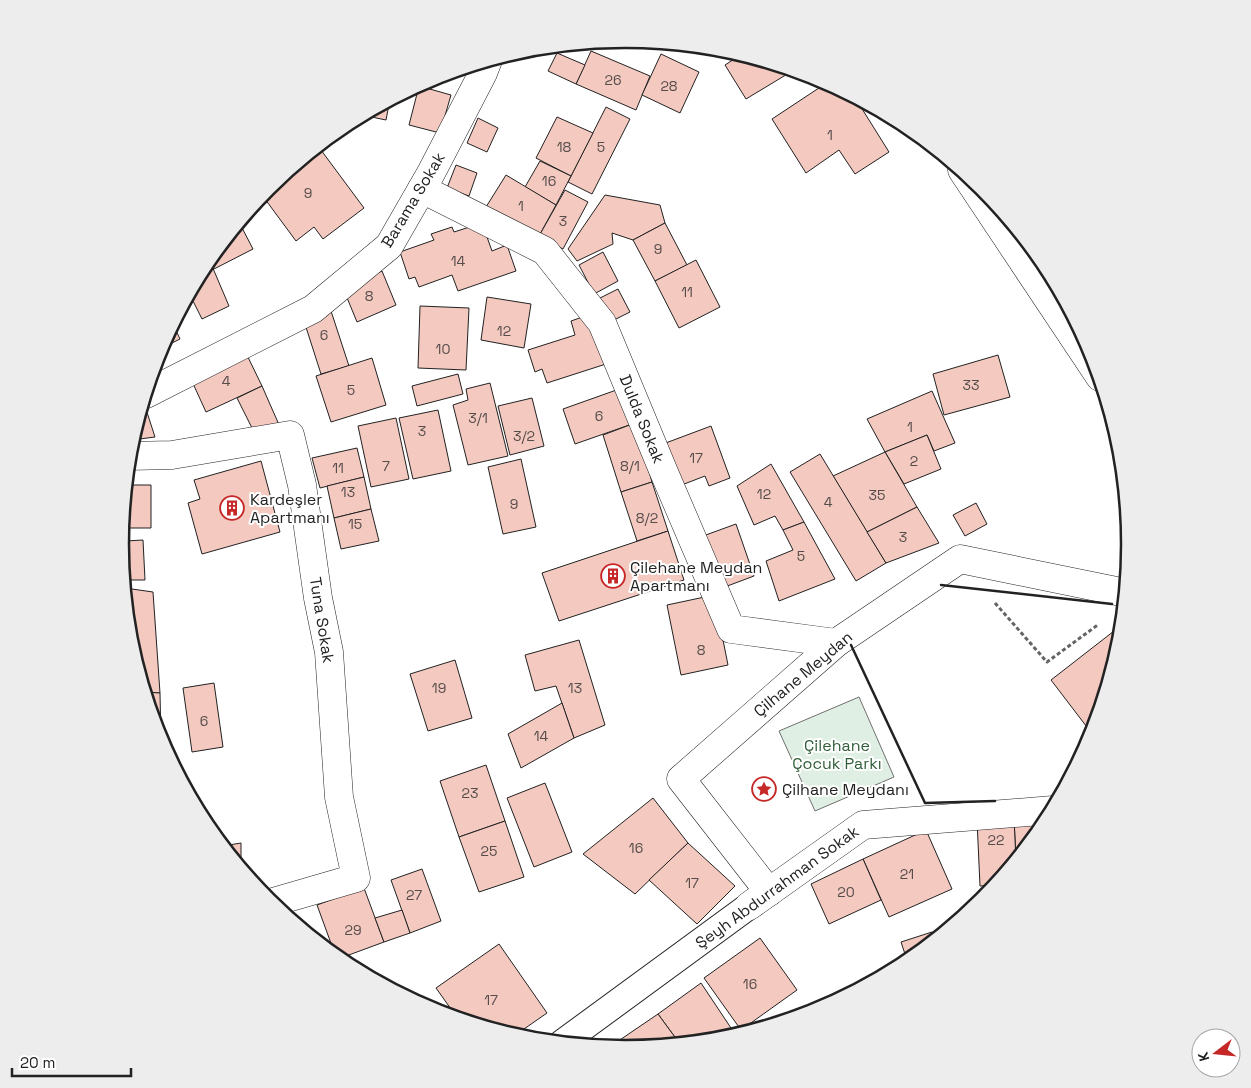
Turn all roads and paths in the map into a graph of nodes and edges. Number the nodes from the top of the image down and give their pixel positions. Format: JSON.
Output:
{"nodes":[{"id":1,"x":485,"y":68,"type":"edge"},
{"id":2,"x":422,"y":189,"type":"junction"},
{"id":3,"x":987,"y":203,"type":"edge"},
{"id":4,"x":1056,"y":299,"type":"edge"},
{"id":5,"x":153,"y":390,"type":"edge"},
{"id":6,"x":137,"y":456,"type":"edge"},
{"id":7,"x":971,"y":562,"type":"junction"},
{"id":8,"x":1120,"y":592,"type":"edge"},
{"id":9,"x":1100,"y":623,"type":"dead end"},
{"id":10,"x":836,"y":643,"type":"junction"},
{"id":11,"x":1044,"y":811,"type":"edge"},
{"id":12,"x":759,"y":899,"type":"junction"},
{"id":13,"x":280,"y":900,"type":"edge"},
{"id":14,"x":570,"y":1037,"type":"edge"}],
"edges":[{"from":1,"to":2,"type":"street","name":"Barama Sokak"},
{"from":2,"to":5,"type":"street","name":"Barama Sokak"},
{"from":2,"to":10,"type":"street","name":"Dulda Sokak"},
{"from":3,"to":4,"type":"street"},
{"from":6,"to":13,"type":"street","name":"Tuna Sokak"},
{"from":7,"to":8,"type":"street","name":"Çilhane Meydan"},
{"from":7,"to":9,"type":"path"},
{"from":7,"to":10,"type":"street","name":"Çilhane Meydan"},
{"from":10,"to":12,"type":"street","name":"Çilhane Meydan"},
{"from":11,"to":12,"type":"street","name":"Şeyh Abdurrahman Sokak"},
{"from":12,"to":14,"type":"street","name":"Şeyh Abdurrahman Sokak"}]}
